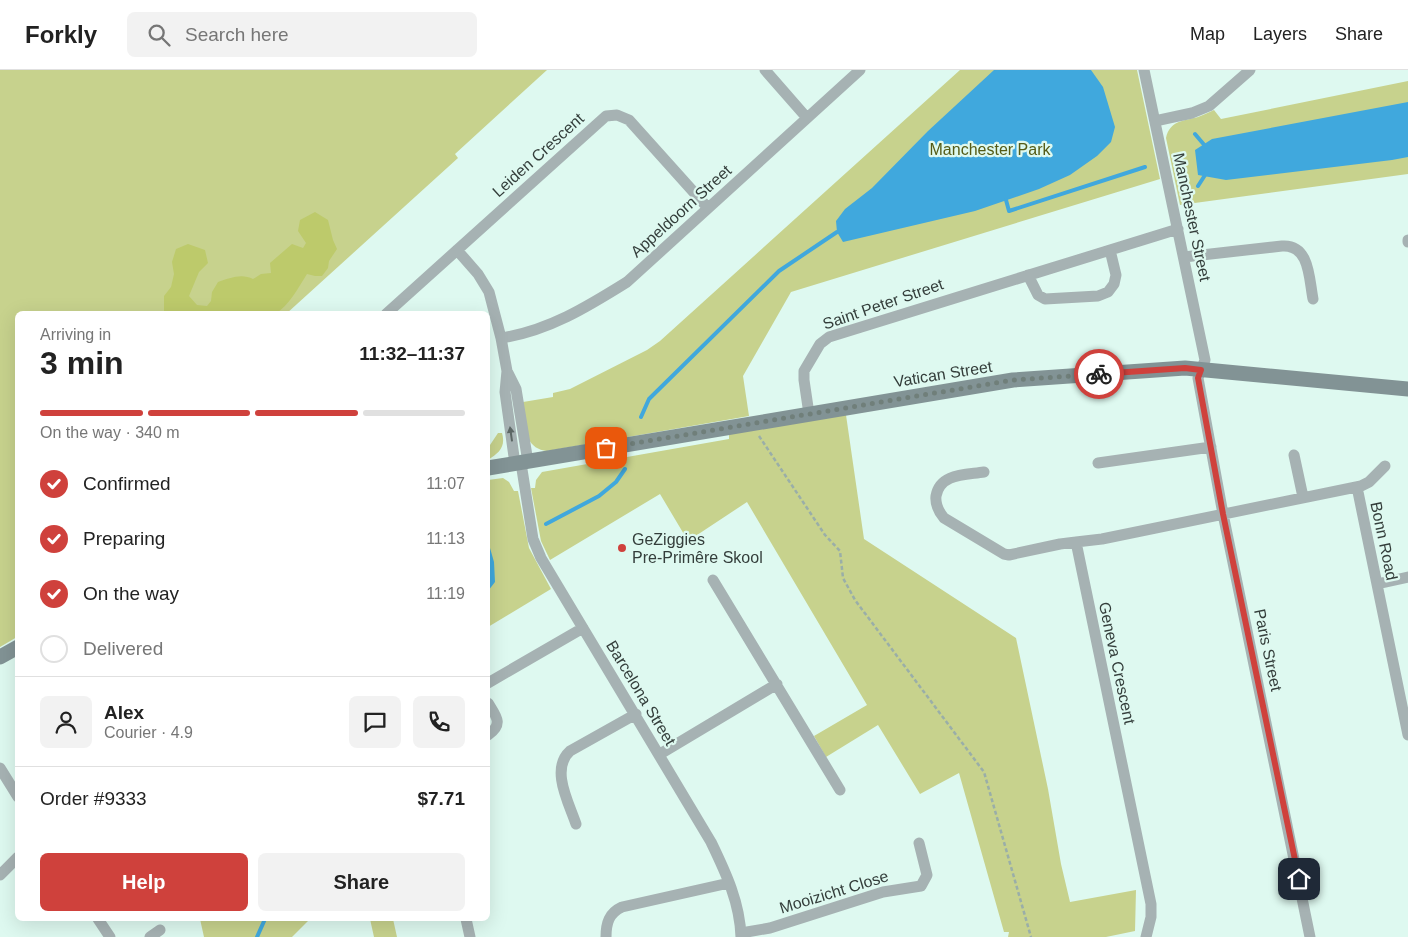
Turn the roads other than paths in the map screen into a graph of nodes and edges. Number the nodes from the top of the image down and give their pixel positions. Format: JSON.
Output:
{"nodes":[{"id":1,"x":765,"y":70,"type":"edge"},
{"id":2,"x":860,"y":70,"type":"edge"},
{"id":3,"x":1144,"y":70,"type":"edge"},
{"id":4,"x":1250,"y":70,"type":"edge"},
{"id":5,"x":807,"y":118,"type":"junction"},
{"id":6,"x":1156,"y":121,"type":"junction"},
{"id":7,"x":708,"y":208,"type":"junction"},
{"id":8,"x":1178,"y":228,"type":"junction"},
{"id":9,"x":457,"y":250,"type":"junction"},
{"id":10,"x":1110,"y":250,"type":"junction"},
{"id":11,"x":1184,"y":258,"type":"junction"},
{"id":12,"x":1028,"y":275,"type":"junction"},
{"id":13,"x":1312,"y":300,"type":"dead end"},
{"id":14,"x":389,"y":311,"type":"edge"},
{"id":15,"x":501,"y":338,"type":"junction"},
{"id":16,"x":1201,"y":370,"type":"junction"},
{"id":17,"x":1408,"y":389,"type":"edge"},
{"id":18,"x":809,"y":414,"type":"junction"},
{"id":19,"x":1211,"y":447,"type":"junction"},
{"id":20,"x":1294,"y":455,"type":"dead end"},
{"id":21,"x":521,"y":463,"type":"junction"},
{"id":22,"x":1098,"y":463,"type":"dead end"},
{"id":23,"x":1385,"y":466,"type":"dead end"},
{"id":24,"x":490,"y":468,"type":"edge"},
{"id":25,"x":984,"y":472,"type":"dead end"},
{"id":26,"x":1357,"y":487,"type":"junction"},
{"id":27,"x":1303,"y":497,"type":"junction"},
{"id":28,"x":1223,"y":514,"type":"junction"},
{"id":29,"x":1076,"y":542,"type":"junction"},
{"id":30,"x":1408,"y":577,"type":"edge"},
{"id":31,"x":713,"y":580,"type":"dead end"},
{"id":32,"x":1377,"y":584,"type":"junction"},
{"id":33,"x":583,"y":628,"type":"junction"},
{"id":34,"x":15,"y":649,"type":"edge"},
{"id":35,"x":0,"y":657,"type":"edge"},
{"id":36,"x":490,"y":682,"type":"edge"},
{"id":37,"x":777,"y":684,"type":"junction"},
{"id":38,"x":490,"y":706,"type":"edge"},
{"id":39,"x":636,"y":714,"type":"junction"},
{"id":40,"x":490,"y":734,"type":"edge"},
{"id":41,"x":1408,"y":735,"type":"edge"},
{"id":42,"x":660,"y":754,"type":"junction"},
{"id":43,"x":0,"y":768,"type":"edge"},
{"id":44,"x":840,"y":790,"type":"dead end"},
{"id":45,"x":15,"y":792,"type":"edge"},
{"id":46,"x":576,"y":824,"type":"dead end"},
{"id":47,"x":920,"y":843,"type":"dead end"},
{"id":48,"x":15,"y":860,"type":"edge"},
{"id":49,"x":0,"y":875,"type":"edge"},
{"id":50,"x":729,"y":883,"type":"junction"},
{"id":51,"x":99,"y":921,"type":"edge"},
{"id":52,"x":466,"y":921,"type":"edge"},
{"id":53,"x":160,"y":930,"type":"dead end"},
{"id":54,"x":741,"y":935,"type":"edge"},
{"id":55,"x":110,"y":937,"type":"edge"},
{"id":56,"x":150,"y":937,"type":"edge"},
{"id":57,"x":470,"y":937,"type":"edge"},
{"id":58,"x":606,"y":937,"type":"edge"},
{"id":59,"x":1146,"y":937,"type":"edge"},
{"id":60,"x":1310,"y":937,"type":"edge"}],
"edges":[{"from":1,"to":5,"type":"street"},
{"from":2,"to":5,"type":"street","name":"Appeldoorn Street"},
{"from":3,"to":6,"type":"street","name":"Manchester Street"},
{"from":4,"to":6,"type":"street"},
{"from":5,"to":7,"type":"street","name":"Appeldoorn Street"},
{"from":6,"to":8,"type":"street","name":"Manchester Street"},
{"from":7,"to":9,"type":"street","name":"Leiden Crescent"},
{"from":7,"to":15,"type":"street","name":"Appeldoorn Street"},
{"from":8,"to":10,"type":"street","name":"Saint Peter Street"},
{"from":8,"to":11,"type":"street","name":"Manchester Street"},
{"from":9,"to":14,"type":"street","name":"Leiden Crescent"},
{"from":9,"to":15,"type":"street","name":"Barcelona Street"},
{"from":10,"to":12,"type":"street","name":"Saint Peter Street"},
{"from":10,"to":12,"type":"street"},
{"from":11,"to":13,"type":"street"},
{"from":11,"to":16,"type":"street","name":"Manchester Street"},
{"from":12,"to":18,"type":"street","name":"Saint Peter Street"},
{"from":15,"to":21,"type":"street","name":"Barcelona Street"},
{"from":16,"to":17,"type":"street","name":"Vatican Street"},
{"from":16,"to":18,"type":"street","name":"Vatican Street"},
{"from":16,"to":19,"type":"street","name":"Paris Street"},
{"from":18,"to":21,"type":"street","name":"Vatican Street"},
{"from":19,"to":22,"type":"street"},
{"from":19,"to":28,"type":"street","name":"Paris Street"},
{"from":20,"to":27,"type":"street"},
{"from":21,"to":24,"type":"street","name":"Vatican Street"},
{"from":21,"to":33,"type":"street","name":"Barcelona Street"},
{"from":23,"to":26,"type":"street"},
{"from":25,"to":29,"type":"street"},
{"from":26,"to":27,"type":"street","name":"Bonn Road"},
{"from":26,"to":32,"type":"street","name":"Bonn Road"},
{"from":27,"to":28,"type":"street","name":"Bonn Road"},
{"from":28,"to":29,"type":"street"},
{"from":28,"to":60,"type":"street","name":"Paris Street"},
{"from":29,"to":59,"type":"street","name":"Geneva Crescent"},
{"from":30,"to":32,"type":"street"},
{"from":31,"to":37,"type":"street"},
{"from":32,"to":41,"type":"street","name":"Bonn Road"},
{"from":33,"to":36,"type":"street"},
{"from":33,"to":39,"type":"street","name":"Barcelona Street"},
{"from":34,"to":35,"type":"street"},
{"from":37,"to":42,"type":"street"},
{"from":37,"to":44,"type":"street"},
{"from":38,"to":40,"type":"street"},
{"from":39,"to":42,"type":"street","name":"Barcelona Street"},
{"from":39,"to":46,"type":"street"},
{"from":42,"to":50,"type":"street","name":"Barcelona Street"},
{"from":43,"to":45,"type":"street"},
{"from":47,"to":54,"type":"street","name":"Mooizicht Close"},
{"from":48,"to":49,"type":"street"},
{"from":50,"to":54,"type":"street","name":"Barcelona Street"},
{"from":50,"to":58,"type":"street"},
{"from":51,"to":55,"type":"street"},
{"from":52,"to":57,"type":"street"},
{"from":53,"to":56,"type":"street"}]}
